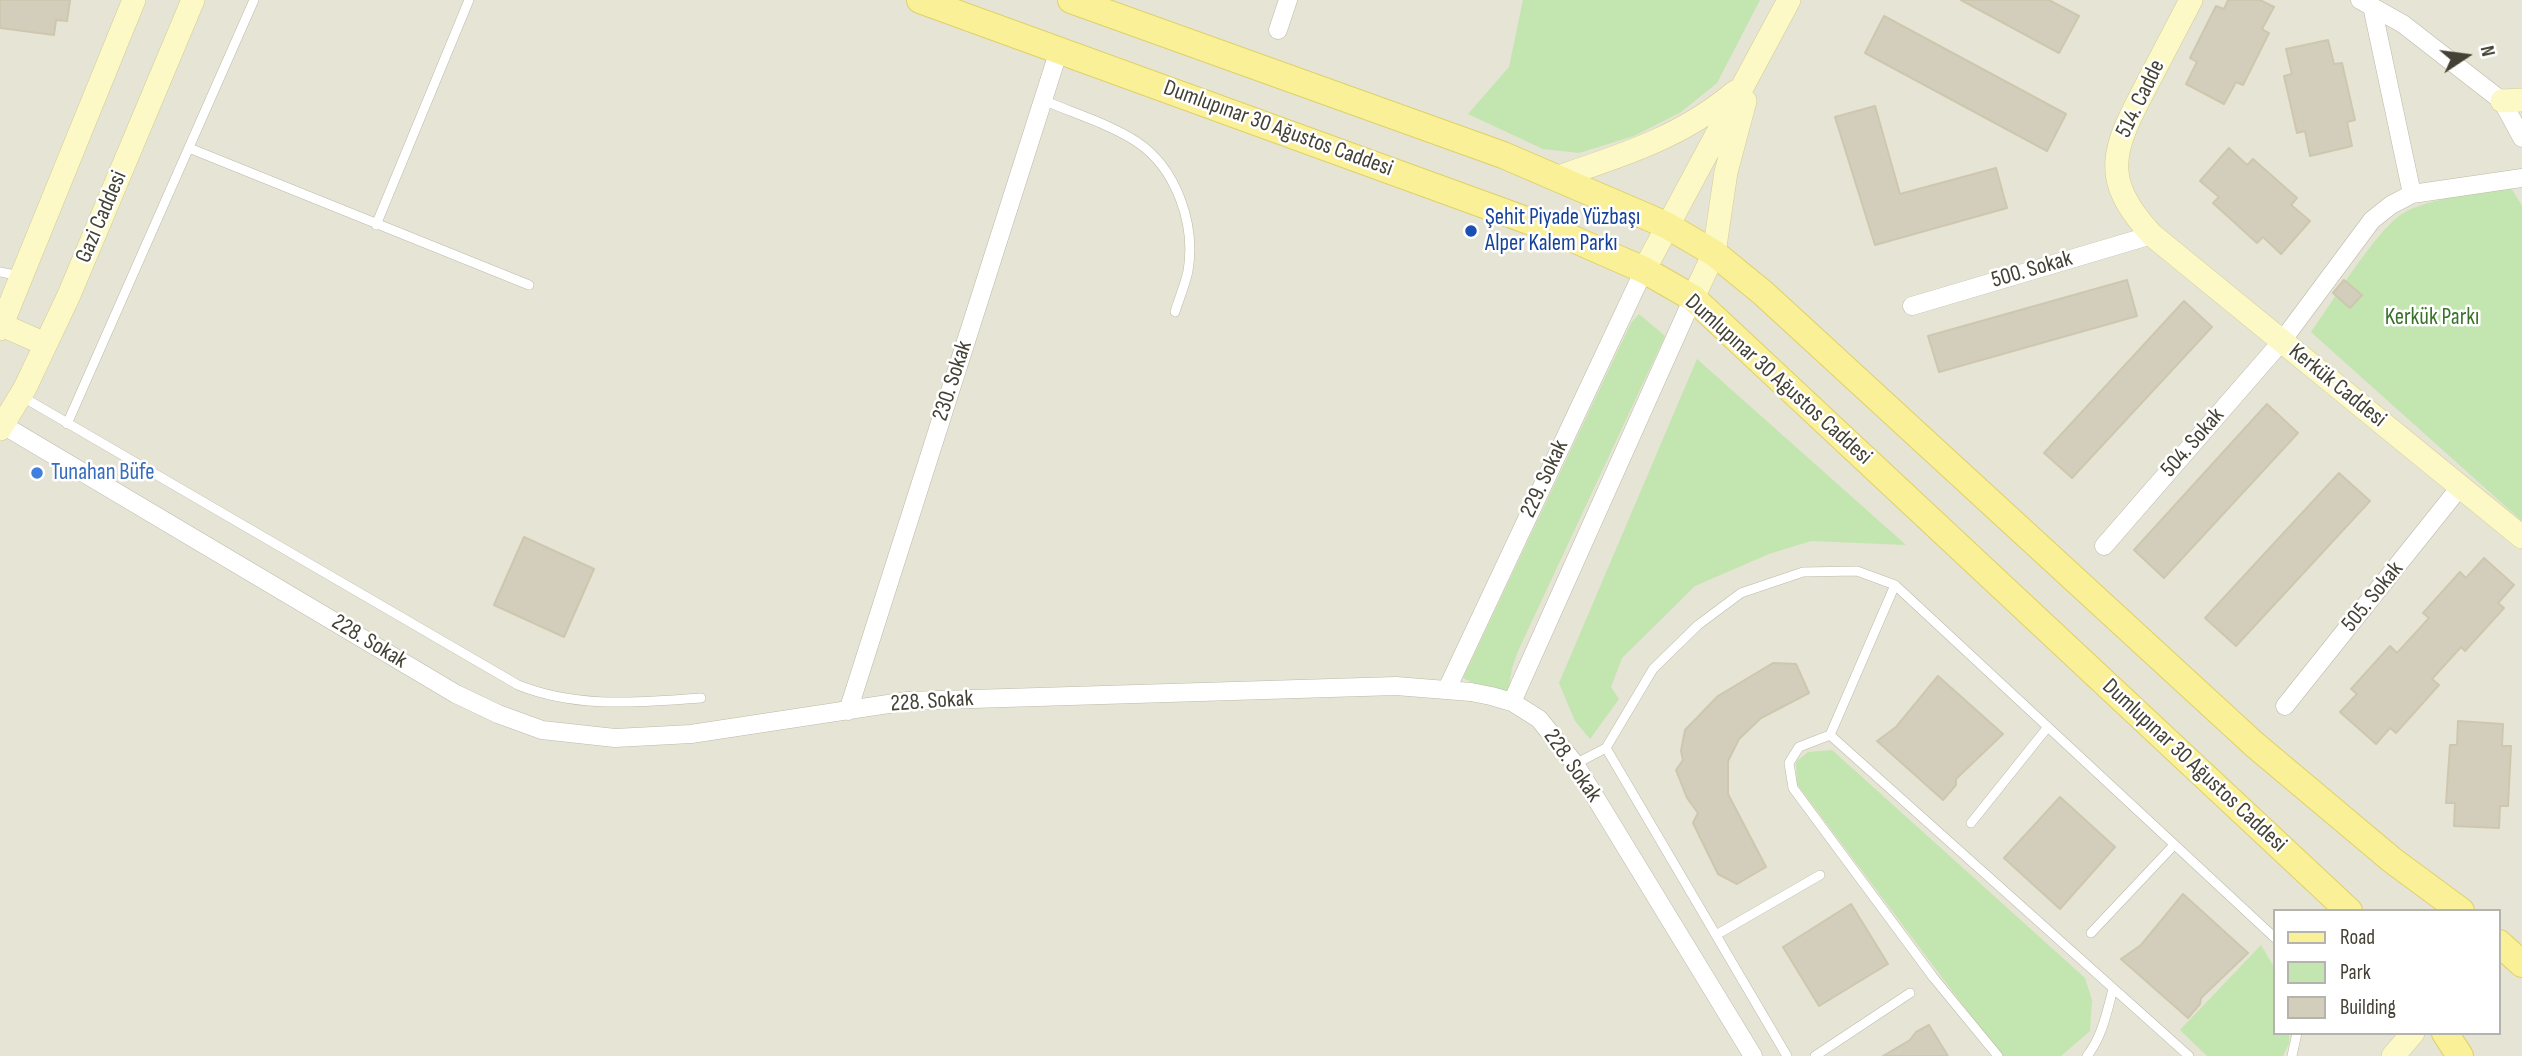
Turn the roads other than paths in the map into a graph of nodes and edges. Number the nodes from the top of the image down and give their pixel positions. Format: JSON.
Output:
{"nodes":[{"id":1,"x":134,"y":0,"type":"edge"},
{"id":2,"x":193,"y":0,"type":"edge"},
{"id":3,"x":254,"y":0,"type":"edge"},
{"id":4,"x":469,"y":0,"type":"edge"},
{"id":5,"x":920,"y":0,"type":"edge"},
{"id":6,"x":1071,"y":0,"type":"edge"},
{"id":7,"x":1289,"y":0,"type":"edge"},
{"id":8,"x":1789,"y":0,"type":"edge"},
{"id":9,"x":2191,"y":0,"type":"edge"},
{"id":10,"x":2366,"y":3,"type":"edge"},
{"id":11,"x":1278,"y":30,"type":"dead end"},
{"id":12,"x":1059,"y":50,"type":"junction"},
{"id":13,"x":1748,"y":81,"type":"junction"},
{"id":14,"x":1043,"y":100,"type":"junction"},
{"id":15,"x":2512,"y":101,"type":"edge"},
{"id":16,"x":2522,"y":138,"type":"edge"},
{"id":17,"x":188,"y":148,"type":"junction"},
{"id":18,"x":1555,"y":178,"type":"junction"},
{"id":19,"x":2522,"y":178,"type":"edge"},
{"id":20,"x":2412,"y":194,"type":"junction"},
{"id":21,"x":376,"y":225,"type":"junction"},
{"id":22,"x":1665,"y":225,"type":"junction"},
{"id":23,"x":2152,"y":235,"type":"junction"},
{"id":24,"x":1714,"y":253,"type":"junction"},
{"id":25,"x":1644,"y":270,"type":"junction"},
{"id":26,"x":11,"y":274,"type":"edge"},
{"id":27,"x":529,"y":285,"type":"dead end"},
{"id":28,"x":1693,"y":298,"type":"junction"},
{"id":29,"x":1912,"y":306,"type":"dead end"},
{"id":30,"x":1175,"y":312,"type":"dead end"},
{"id":31,"x":1,"y":327,"type":"edge"},
{"id":32,"x":2282,"y":341,"type":"junction"},
{"id":33,"x":46,"y":344,"type":"junction"},
{"id":34,"x":20,"y":395,"type":"junction"},
{"id":35,"x":67,"y":424,"type":"junction"},
{"id":36,"x":1,"y":427,"type":"edge"},
{"id":37,"x":2460,"y":488,"type":"junction"},
{"id":38,"x":2522,"y":537,"type":"edge"},
{"id":39,"x":2104,"y":546,"type":"dead end"},
{"id":40,"x":1895,"y":585,"type":"junction"},
{"id":41,"x":1447,"y":689,"type":"junction"},
{"id":42,"x":701,"y":698,"type":"dead end"},
{"id":43,"x":1512,"y":702,"type":"junction"},
{"id":44,"x":2285,"y":706,"type":"dead end"},
{"id":45,"x":848,"y":711,"type":"junction"},
{"id":46,"x":2047,"y":728,"type":"junction"},
{"id":47,"x":1830,"y":735,"type":"junction"},
{"id":48,"x":1606,"y":748,"type":"junction"},
{"id":49,"x":1575,"y":764,"type":"junction"},
{"id":50,"x":1971,"y":823,"type":"dead end"},
{"id":51,"x":2174,"y":845,"type":"junction"},
{"id":52,"x":1820,"y":875,"type":"dead end"},
{"id":53,"x":2347,"y":909,"type":"edge"},
{"id":54,"x":2458,"y":909,"type":"edge"},
{"id":55,"x":2091,"y":933,"type":"dead end"},
{"id":56,"x":1716,"y":935,"type":"junction"},
{"id":57,"x":2274,"y":937,"type":"edge"},
{"id":58,"x":2113,"y":989,"type":"junction"},
{"id":59,"x":1910,"y":993,"type":"dead end"},
{"id":60,"x":2297,"y":1035,"type":"edge"},
{"id":61,"x":2411,"y":1035,"type":"edge"},
{"id":62,"x":2446,"y":1035,"type":"edge"},
{"id":63,"x":1753,"y":1056,"type":"edge"},
{"id":64,"x":1787,"y":1056,"type":"edge"},
{"id":65,"x":1815,"y":1056,"type":"edge"},
{"id":66,"x":1998,"y":1056,"type":"edge"},
{"id":67,"x":2087,"y":1056,"type":"edge"},
{"id":68,"x":2189,"y":1056,"type":"edge"},
{"id":69,"x":2292,"y":1056,"type":"edge"},
{"id":70,"x":2393,"y":1056,"type":"edge"},
{"id":71,"x":2460,"y":1056,"type":"edge"}],
"edges":[{"from":1,"to":26,"type":"main road"},
{"from":2,"to":33,"type":"main road","name":"Gazi Caddesi"},
{"from":3,"to":17,"type":"lane"},
{"from":4,"to":21,"type":"lane"},
{"from":5,"to":12,"type":"main road","name":"Dumlupınar 30 Ağustos Caddesi"},
{"from":6,"to":18,"type":"main road"},
{"from":7,"to":11,"type":"street"},
{"from":8,"to":13,"type":"main road"},
{"from":9,"to":23,"type":"main road","name":"514. Cadde"},
{"from":10,"to":15,"type":"street"},
{"from":10,"to":20,"type":"street"},
{"from":12,"to":14,"type":"street","name":"230. Sokak"},
{"from":12,"to":25,"type":"main road","name":"Dumlupınar 30 Ağustos Caddesi"},
{"from":13,"to":18,"type":"main road"},
{"from":13,"to":22,"type":"main road"},
{"from":13,"to":24,"type":"main road"},
{"from":14,"to":30,"type":"lane"},
{"from":14,"to":45,"type":"street","name":"230. Sokak"},
{"from":15,"to":16,"type":"street"},
{"from":17,"to":21,"type":"lane"},
{"from":17,"to":35,"type":"lane"},
{"from":18,"to":22,"type":"main road"},
{"from":19,"to":20,"type":"street"},
{"from":20,"to":32,"type":"street","name":"504. Sokak"},
{"from":21,"to":27,"type":"lane"},
{"from":22,"to":24,"type":"main road"},
{"from":22,"to":25,"type":"main road"},
{"from":23,"to":29,"type":"street","name":"500. Sokak"},
{"from":23,"to":32,"type":"main road","name":"Kerkük Caddesi"},
{"from":24,"to":28,"type":"main road"},
{"from":24,"to":54,"type":"main road"},
{"from":25,"to":28,"type":"main road","name":"Dumlupınar 30 Ağustos Caddesi"},
{"from":25,"to":41,"type":"street","name":"229. Sokak"},
{"from":26,"to":31,"type":"main road"},
{"from":28,"to":43,"type":"street"},
{"from":28,"to":53,"type":"main road","name":"Dumlupınar 30 Ağustos Caddesi"},
{"from":31,"to":33,"type":"main road"},
{"from":32,"to":37,"type":"main road","name":"Kerkük Caddesi"},
{"from":32,"to":39,"type":"street","name":"504. Sokak"},
{"from":33,"to":34,"type":"main road","name":"Gazi Caddesi"},
{"from":34,"to":35,"type":"lane"},
{"from":34,"to":36,"type":"main road","name":"Gazi Caddesi"},
{"from":35,"to":42,"type":"lane"},
{"from":36,"to":45,"type":"street","name":"228. Sokak"},
{"from":37,"to":38,"type":"main road","name":"Kerkük Caddesi"},
{"from":37,"to":44,"type":"street","name":"505. Sokak"},
{"from":40,"to":46,"type":"lane"},
{"from":40,"to":47,"type":"lane"},
{"from":40,"to":48,"type":"lane"},
{"from":41,"to":43,"type":"street","name":"228. Sokak"},
{"from":41,"to":45,"type":"street","name":"228. Sokak"},
{"from":43,"to":49,"type":"street","name":"228. Sokak"},
{"from":46,"to":50,"type":"lane"},
{"from":46,"to":51,"type":"lane"},
{"from":47,"to":58,"type":"lane"},
{"from":47,"to":66,"type":"lane"},
{"from":48,"to":49,"type":"lane"},
{"from":48,"to":56,"type":"lane"},
{"from":49,"to":63,"type":"street","name":"228. Sokak"},
{"from":51,"to":55,"type":"lane"},
{"from":51,"to":57,"type":"lane"},
{"from":52,"to":56,"type":"lane"},
{"from":56,"to":64,"type":"lane"},
{"from":58,"to":67,"type":"lane"},
{"from":58,"to":68,"type":"lane"},
{"from":59,"to":65,"type":"lane"},
{"from":60,"to":69,"type":"lane"},
{"from":61,"to":70,"type":"main road"},
{"from":62,"to":71,"type":"main road"}]}
